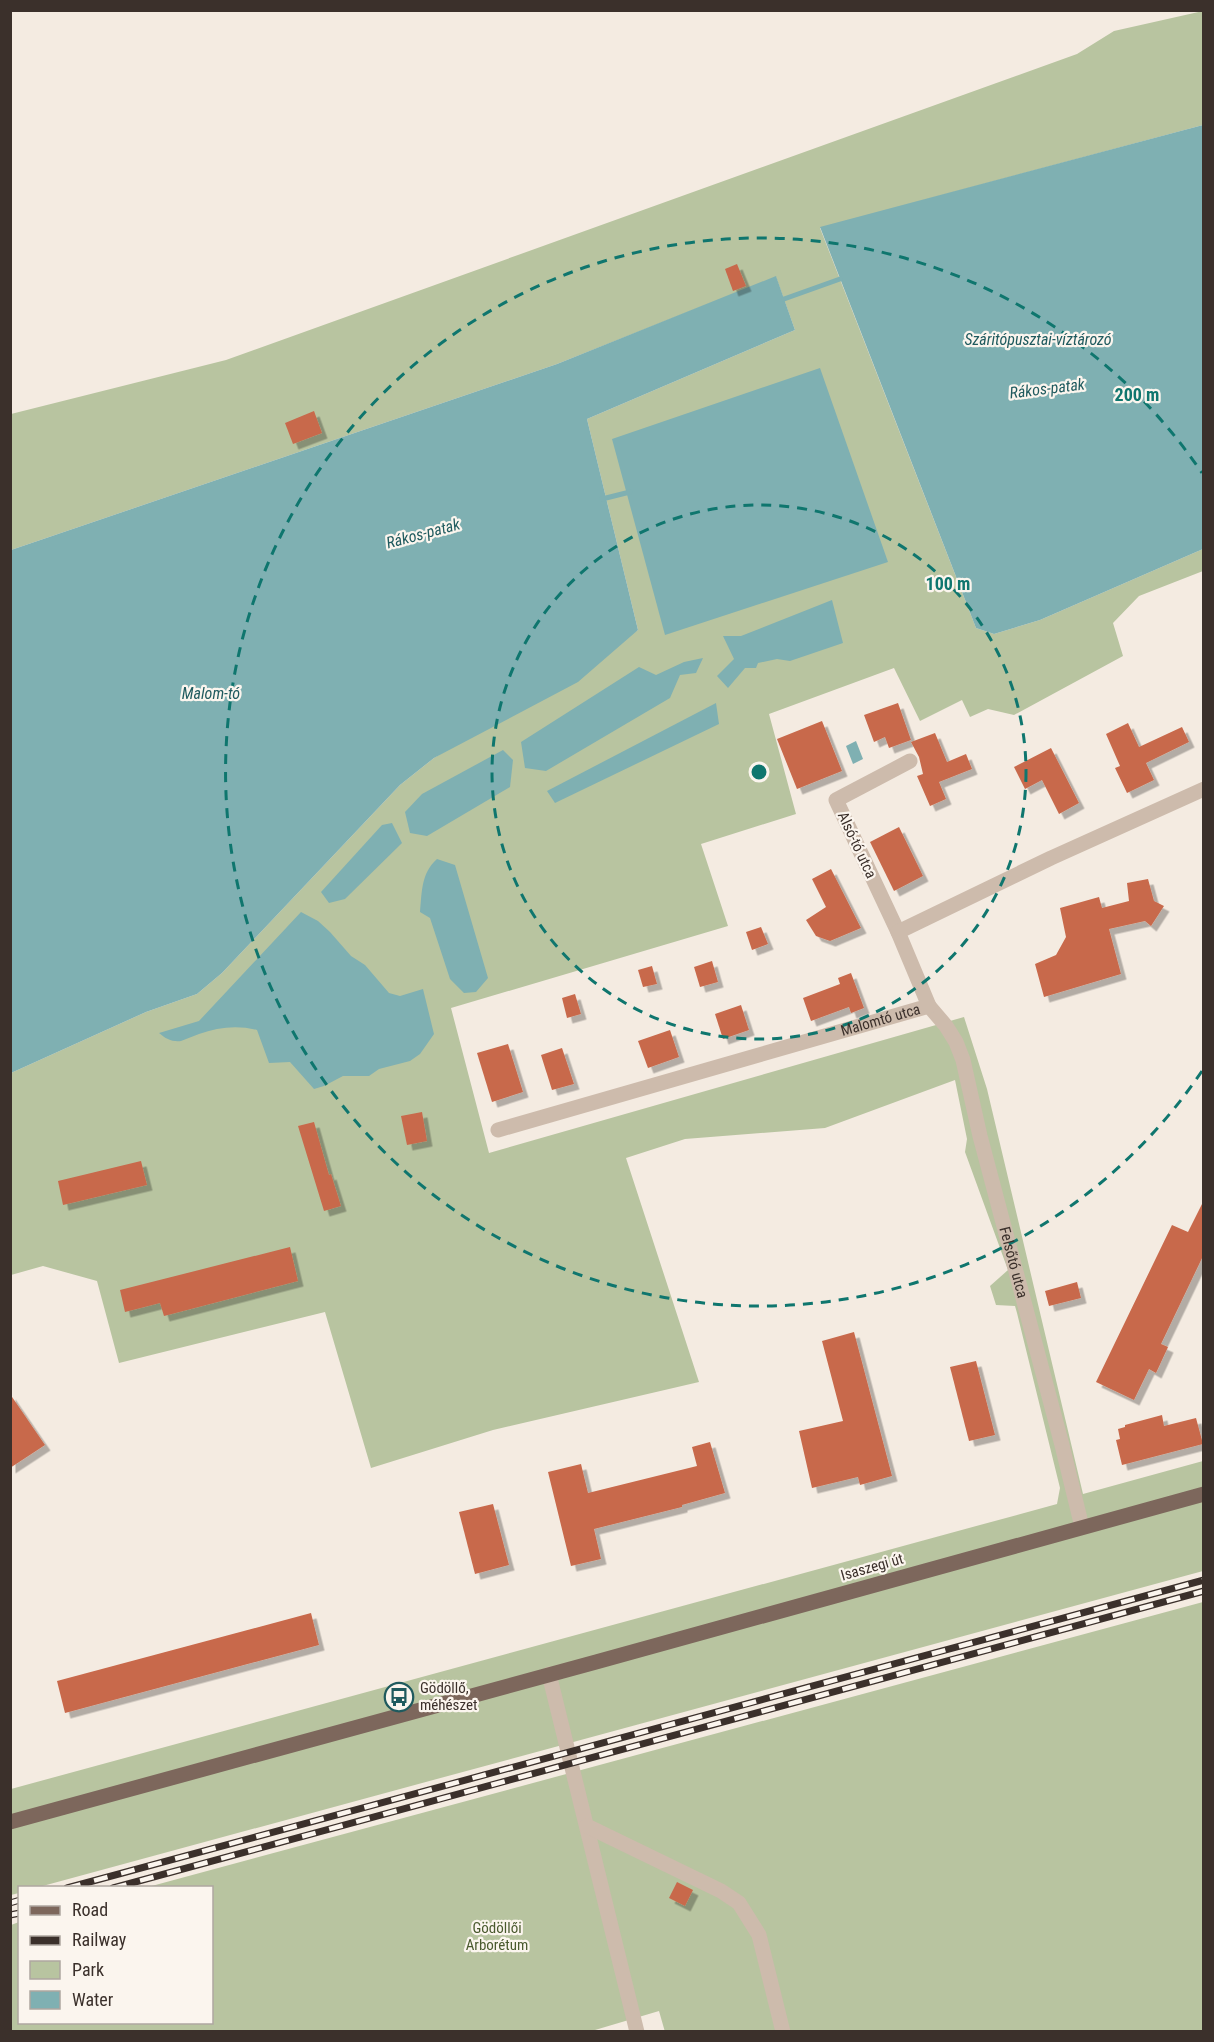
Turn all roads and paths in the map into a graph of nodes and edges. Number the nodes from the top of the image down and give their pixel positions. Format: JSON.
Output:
{"nodes":[{"id":1,"x":909,"y":761,"type":"dead end"},
{"id":2,"x":1203,"y":789,"type":"edge"},
{"id":3,"x":898,"y":932,"type":"junction"},
{"id":4,"x":929,"y":1006,"type":"junction"},
{"id":5,"x":498,"y":1130,"type":"dead end"},
{"id":6,"x":1203,"y":1494,"type":"edge"},
{"id":7,"x":1082,"y":1527,"type":"junction"},
{"id":8,"x":549,"y":1674,"type":"junction"},
{"id":9,"x":10,"y":1822,"type":"edge"},
{"id":10,"x":587,"y":1826,"type":"junction"},
{"id":11,"x":637,"y":2031,"type":"edge"},
{"id":12,"x":783,"y":2031,"type":"edge"}],
"edges":[{"from":1,"to":3,"type":"street","name":"Alsó-tó utca"},
{"from":2,"to":3,"type":"street"},
{"from":3,"to":4,"type":"street","name":"Malomtó utca"},
{"from":4,"to":5,"type":"street","name":"Malomtó utca"},
{"from":4,"to":7,"type":"street","name":"Felsőtó utca"},
{"from":6,"to":7,"type":"main road","name":"Isaszegi út"},
{"from":7,"to":8,"type":"main road","name":"Isaszegi út"},
{"from":8,"to":9,"type":"main road","name":"Isaszegi út"},
{"from":8,"to":10,"type":"street"},
{"from":10,"to":11,"type":"street"},
{"from":10,"to":12,"type":"street"}]}
